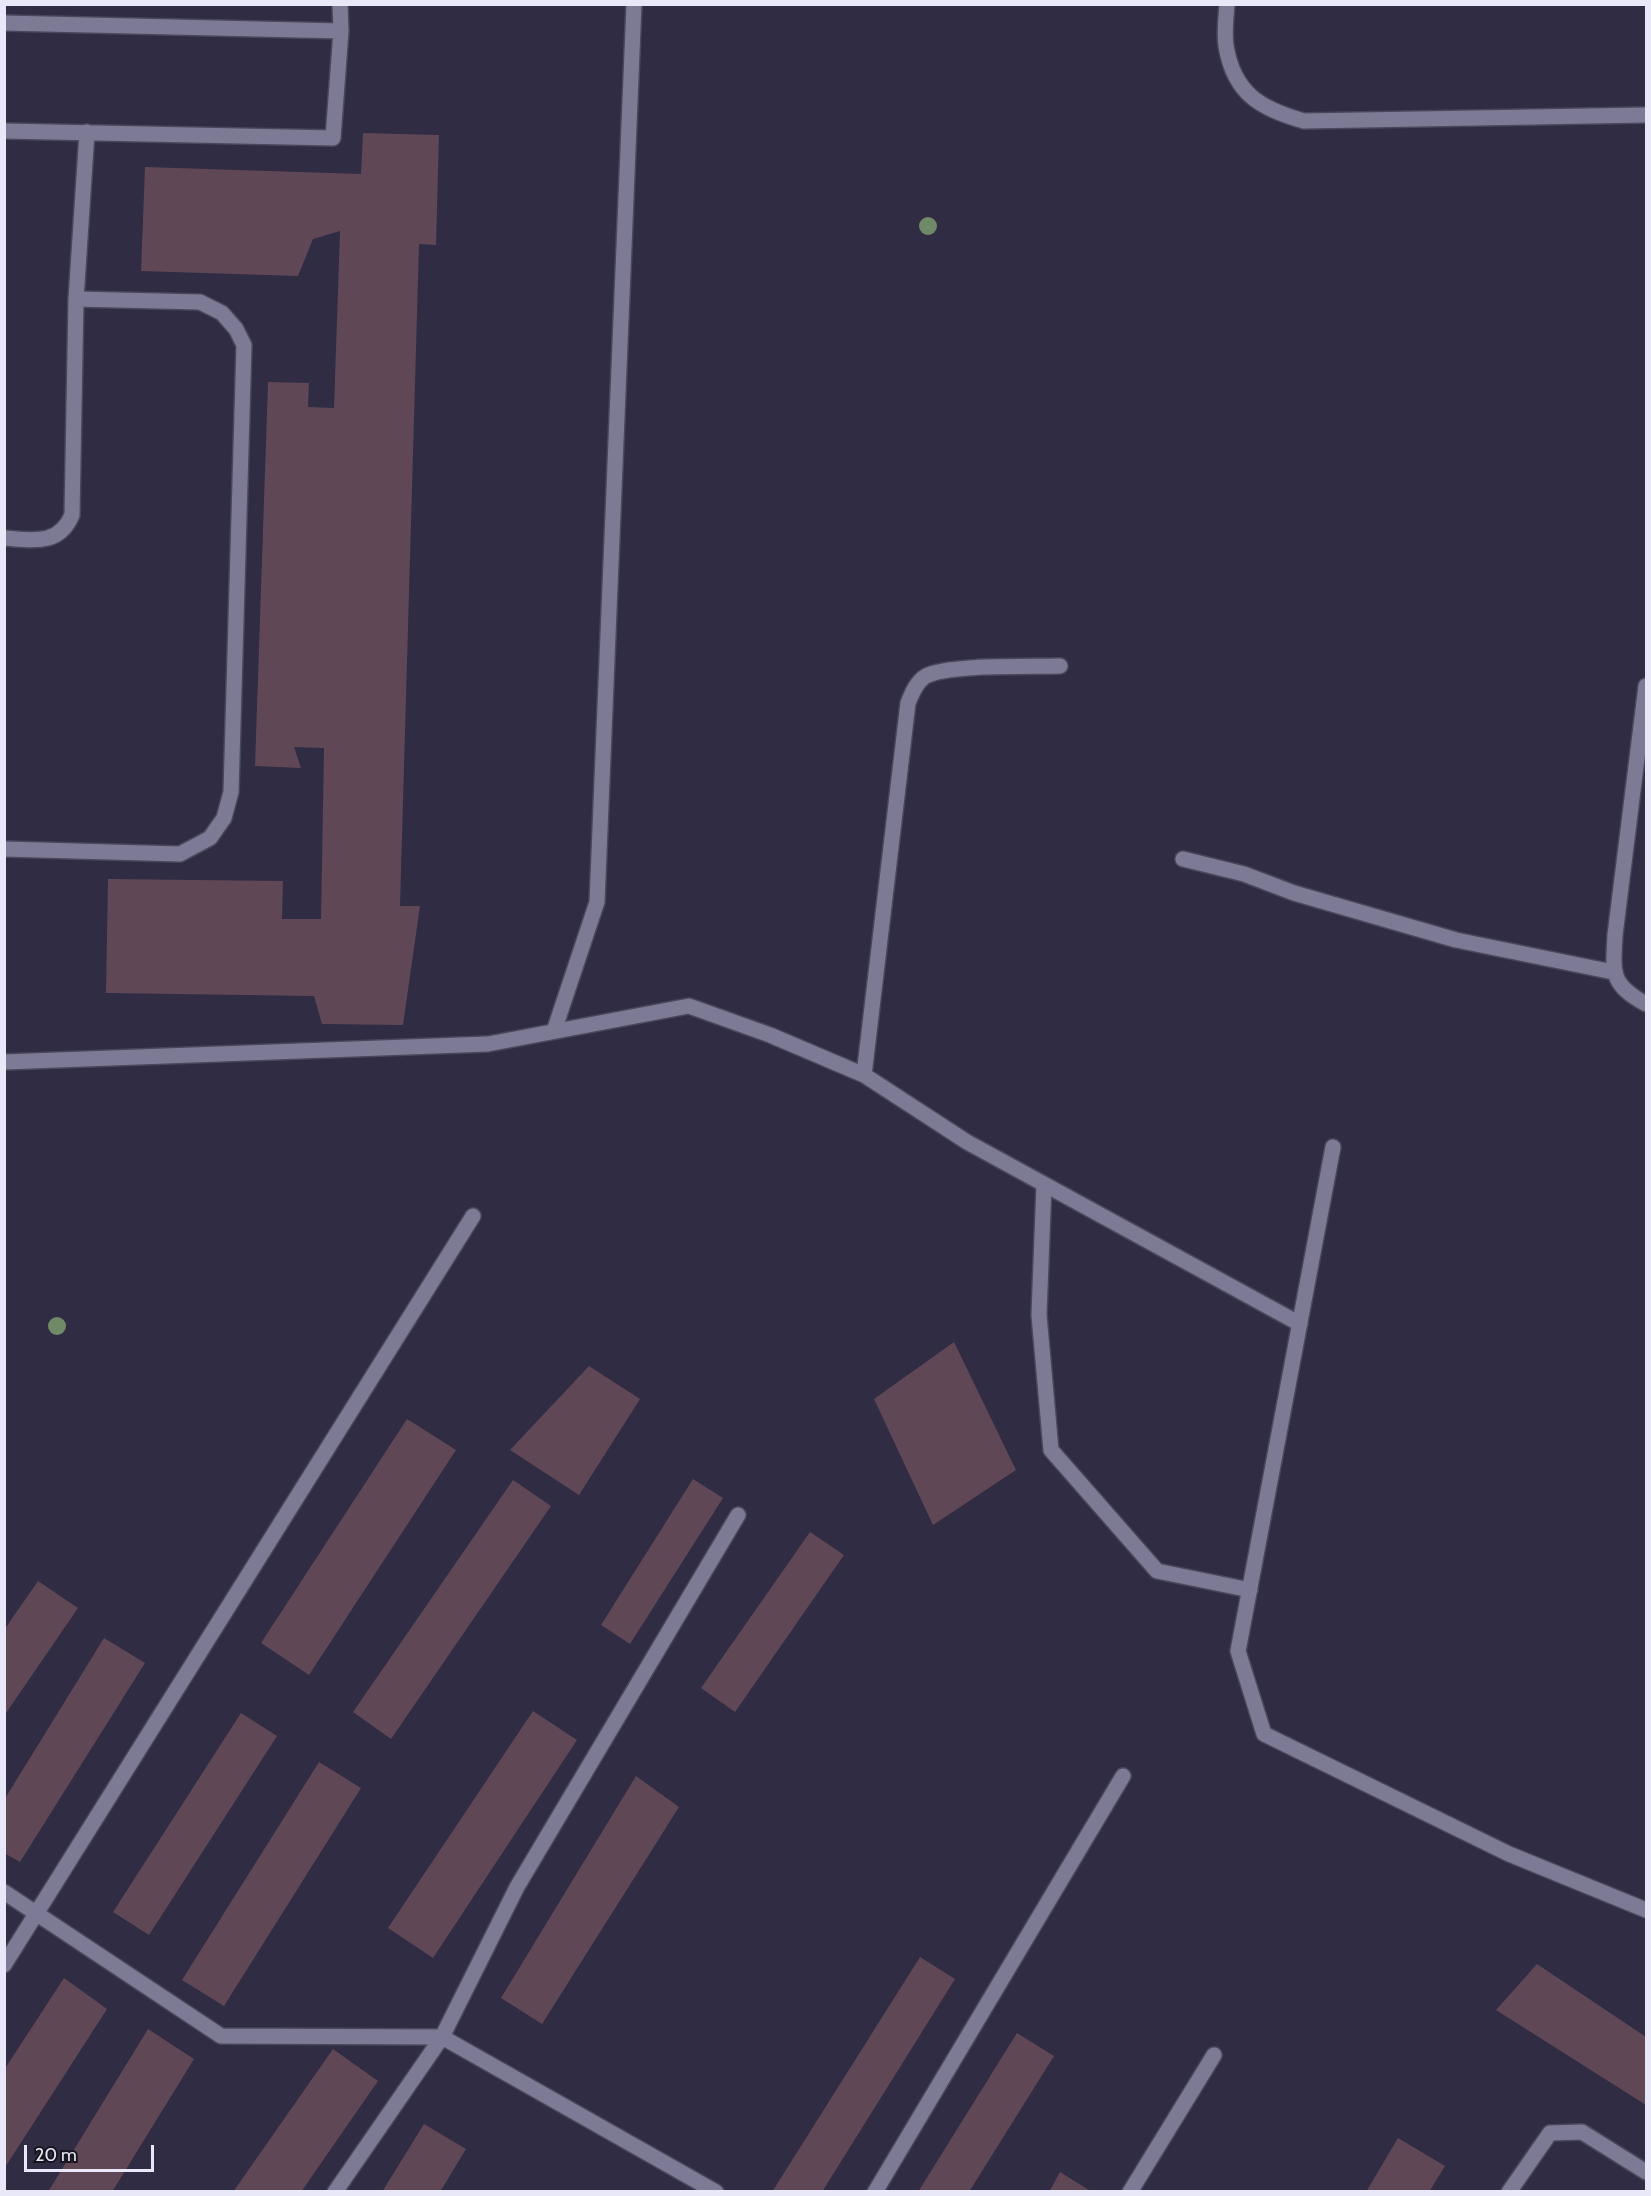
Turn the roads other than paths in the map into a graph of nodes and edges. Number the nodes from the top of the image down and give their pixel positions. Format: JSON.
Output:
{"nodes":[{"id":1,"x":340,"y":4,"type":"edge"},
{"id":2,"x":634,"y":4,"type":"edge"},
{"id":3,"x":1227,"y":4,"type":"edge"},
{"id":4,"x":4,"y":23,"type":"edge"},
{"id":5,"x":341,"y":31,"type":"junction"},
{"id":6,"x":1647,"y":116,"type":"edge"},
{"id":7,"x":4,"y":131,"type":"edge"},
{"id":8,"x":87,"y":132,"type":"junction"},
{"id":9,"x":76,"y":299,"type":"junction"},
{"id":10,"x":4,"y":538,"type":"edge"},
{"id":11,"x":1060,"y":666,"type":"dead end"},
{"id":12,"x":1647,"y":686,"type":"edge"},
{"id":13,"x":4,"y":849,"type":"edge"},
{"id":14,"x":1183,"y":859,"type":"dead end"},
{"id":15,"x":1613,"y":972,"type":"junction"},
{"id":16,"x":1647,"y":1004,"type":"edge"},
{"id":17,"x":554,"y":1031,"type":"junction"},
{"id":18,"x":4,"y":1062,"type":"edge"},
{"id":19,"x":864,"y":1075,"type":"junction"},
{"id":20,"x":1333,"y":1147,"type":"dead end"},
{"id":21,"x":1044,"y":1184,"type":"junction"},
{"id":22,"x":473,"y":1216,"type":"dead end"},
{"id":23,"x":1300,"y":1324,"type":"junction"},
{"id":24,"x":738,"y":1515,"type":"dead end"},
{"id":25,"x":1250,"y":1590,"type":"junction"},
{"id":26,"x":1123,"y":1776,"type":"dead end"},
{"id":27,"x":4,"y":1892,"type":"edge"},
{"id":28,"x":1647,"y":1910,"type":"edge"},
{"id":29,"x":38,"y":1912,"type":"junction"},
{"id":30,"x":4,"y":1965,"type":"edge"},
{"id":31,"x":442,"y":2037,"type":"junction"},
{"id":32,"x":1214,"y":2055,"type":"dead end"},
{"id":33,"x":1647,"y":2172,"type":"edge"},
{"id":34,"x":335,"y":2192,"type":"edge"},
{"id":35,"x":716,"y":2192,"type":"edge"},
{"id":36,"x":875,"y":2192,"type":"edge"},
{"id":37,"x":1130,"y":2192,"type":"edge"},
{"id":38,"x":1509,"y":2192,"type":"edge"}],
"edges":[{"from":1,"to":5,"type":"lane"},
{"from":2,"to":17,"type":"lane"},
{"from":3,"to":6,"type":"lane"},
{"from":4,"to":5,"type":"lane"},
{"from":5,"to":8,"type":"lane"},
{"from":7,"to":8,"type":"lane"},
{"from":8,"to":9,"type":"lane"},
{"from":9,"to":10,"type":"lane"},
{"from":9,"to":13,"type":"lane"},
{"from":11,"to":19,"type":"lane"},
{"from":12,"to":15,"type":"lane"},
{"from":14,"to":15,"type":"lane"},
{"from":15,"to":16,"type":"lane"},
{"from":17,"to":18,"type":"lane"},
{"from":17,"to":19,"type":"lane"},
{"from":19,"to":21,"type":"lane"},
{"from":20,"to":23,"type":"lane"},
{"from":21,"to":23,"type":"lane"},
{"from":21,"to":25,"type":"lane"},
{"from":22,"to":29,"type":"lane"},
{"from":23,"to":25,"type":"lane"},
{"from":24,"to":31,"type":"lane"},
{"from":25,"to":28,"type":"lane"},
{"from":26,"to":36,"type":"lane"},
{"from":27,"to":29,"type":"lane"},
{"from":29,"to":30,"type":"lane"},
{"from":29,"to":31,"type":"lane"},
{"from":31,"to":34,"type":"lane"},
{"from":31,"to":35,"type":"lane"},
{"from":32,"to":37,"type":"lane"},
{"from":33,"to":38,"type":"lane"}]}
